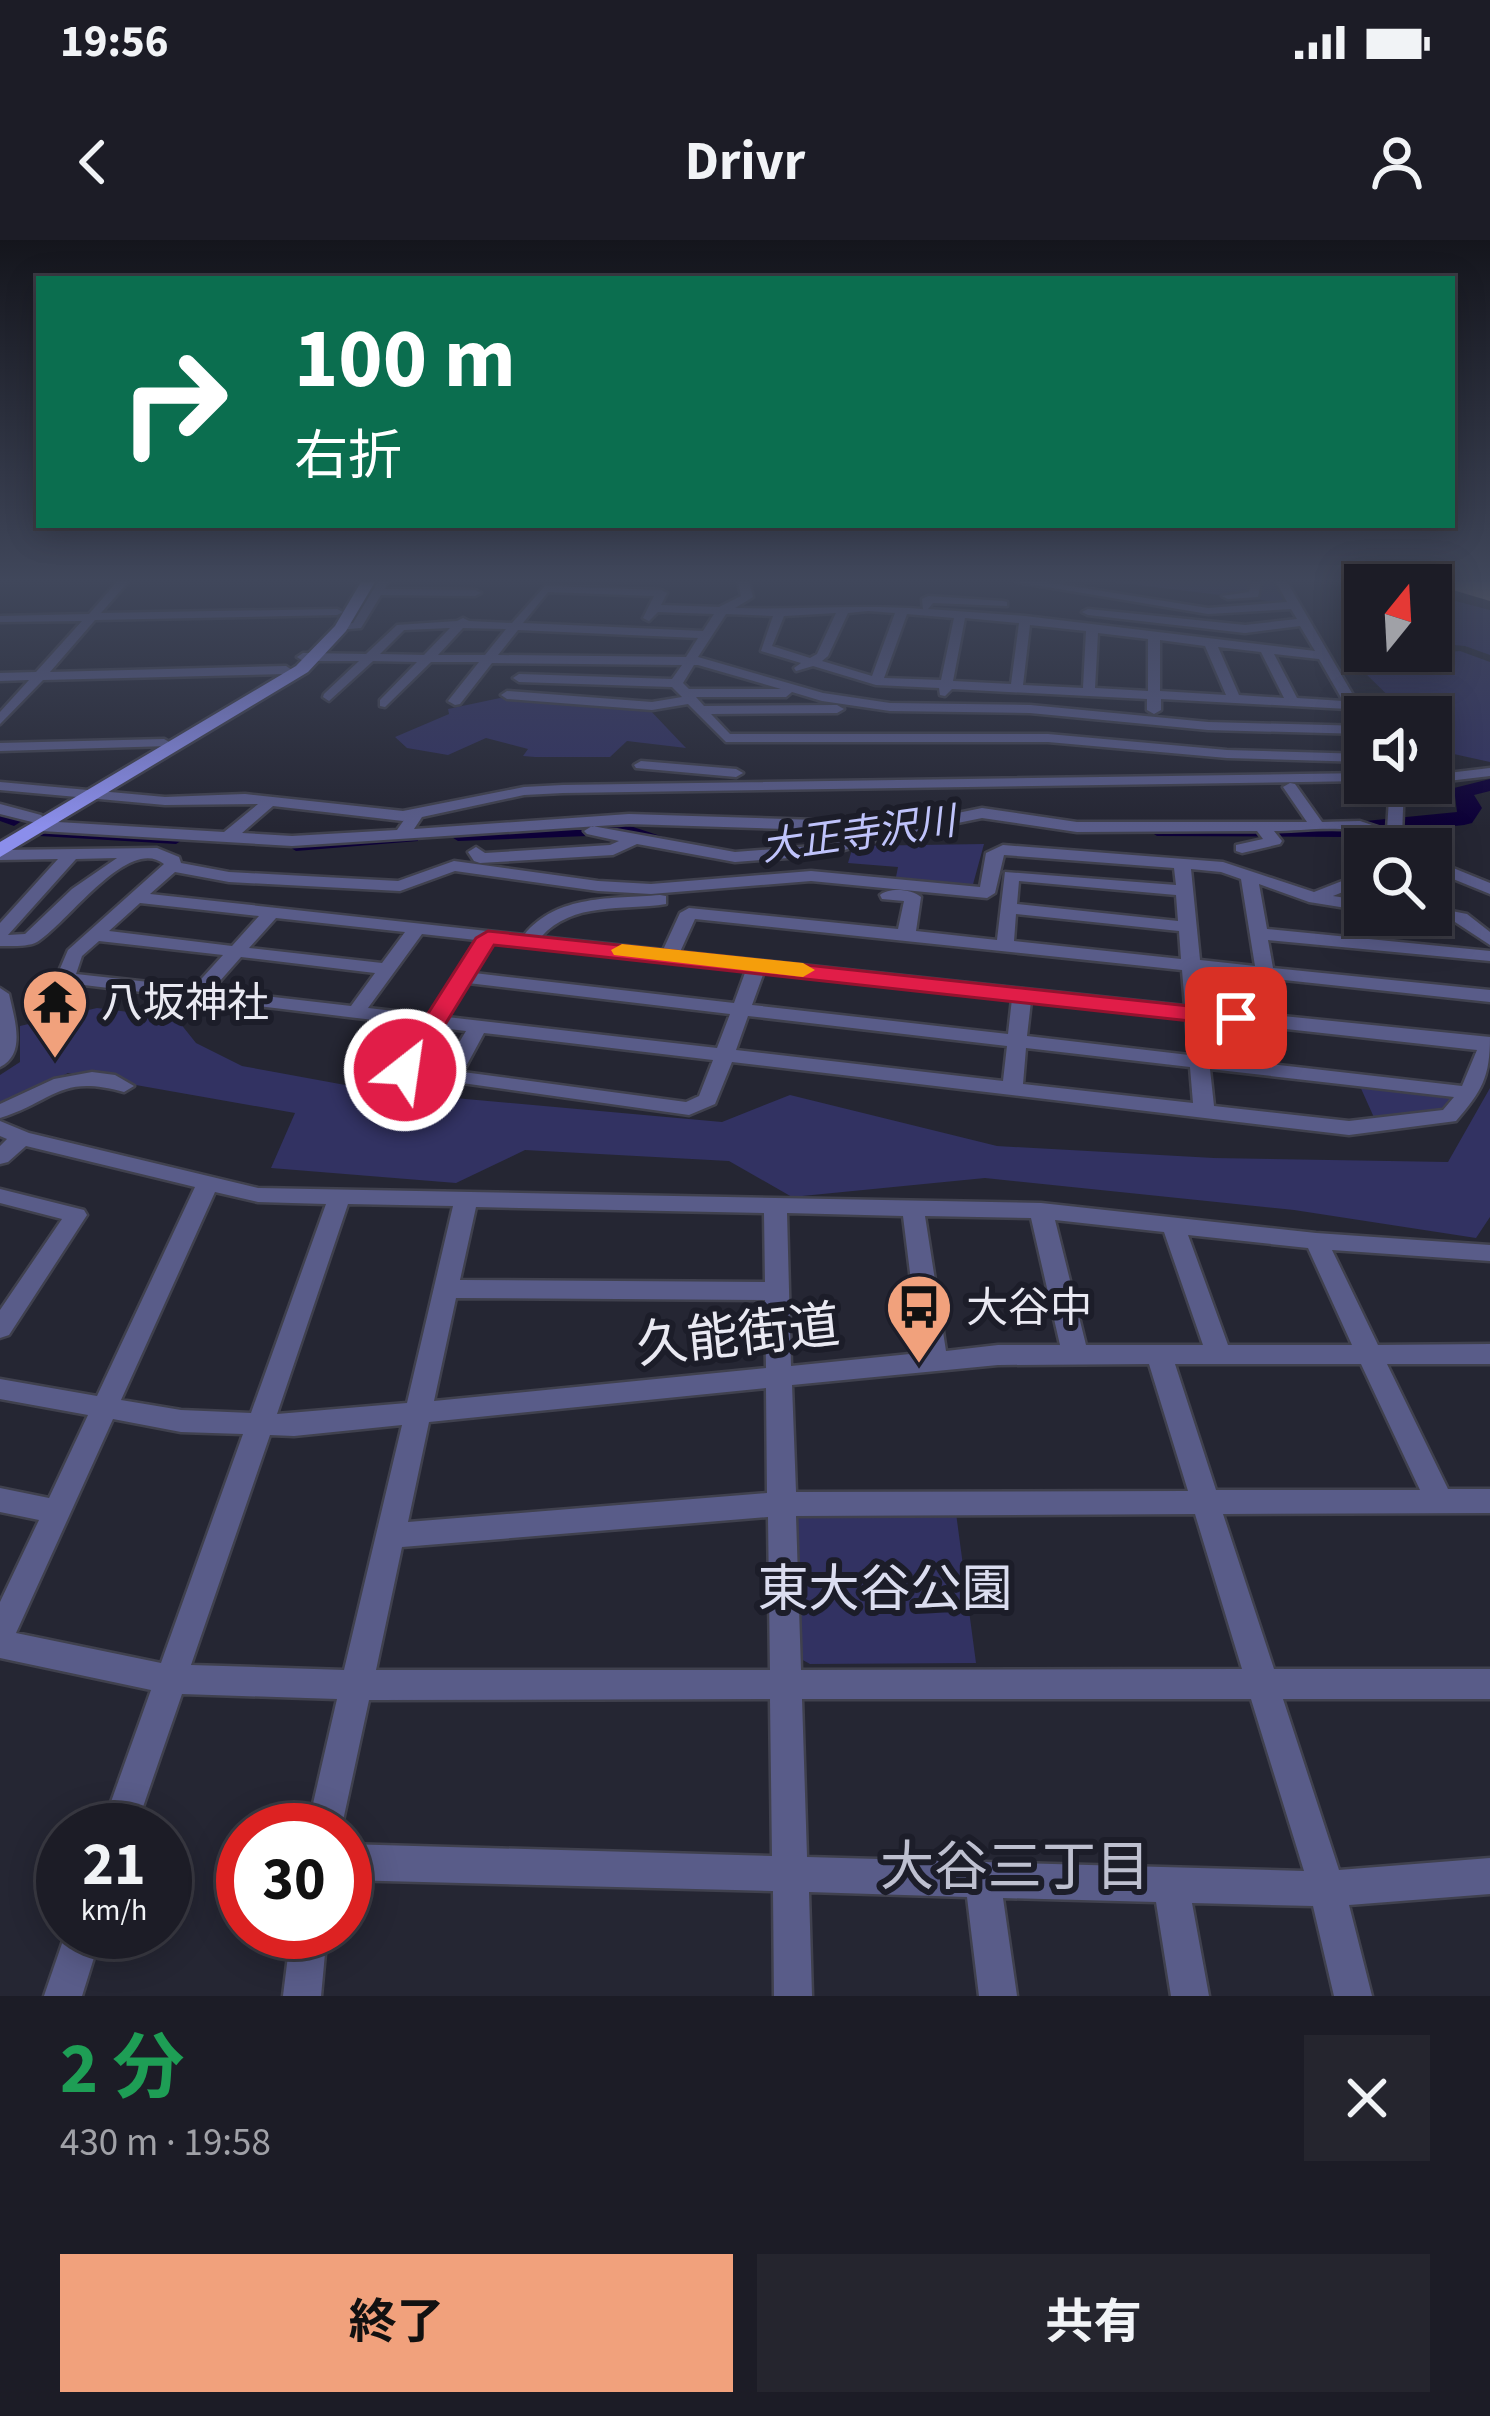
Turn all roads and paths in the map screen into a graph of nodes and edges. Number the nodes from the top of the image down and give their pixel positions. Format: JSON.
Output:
{"nodes":[{"id":1,"x":50,"y":664,"type":"edge"},
{"id":2,"x":297,"y":664,"type":"edge"},
{"id":3,"x":302,"y":664,"type":"edge"},
{"id":4,"x":364,"y":664,"type":"edge"},
{"id":5,"x":423,"y":664,"type":"edge"},
{"id":6,"x":485,"y":664,"type":"edge"},
{"id":7,"x":530,"y":664,"type":"edge"},
{"id":8,"x":690,"y":664,"type":"edge"},
{"id":9,"x":708,"y":664,"type":"edge"},
{"id":10,"x":723,"y":664,"type":"edge"},
{"id":11,"x":808,"y":664,"type":"joint"},
{"id":12,"x":882,"y":664,"type":"edge"},
{"id":13,"x":947,"y":664,"type":"edge"},
{"id":14,"x":1020,"y":664,"type":"edge"},
{"id":15,"x":1090,"y":664,"type":"edge"},
{"id":16,"x":1155,"y":664,"type":"edge"},
{"id":17,"x":1219,"y":664,"type":"edge"},
{"id":18,"x":1273,"y":664,"type":"edge"},
{"id":19,"x":1328,"y":664,"type":"edge"},
{"id":20,"x":727,"y":667,"type":"junction"},
{"id":21,"x":286,"y":670,"type":"junction"},
{"id":22,"x":39,"y":676,"type":"junction"},
{"id":23,"x":0,"y":677,"type":"edge"},
{"id":24,"x":520,"y":678,"type":"junction"},
{"id":25,"x":768,"y":681,"type":"junction"},
{"id":26,"x":876,"y":681,"type":"junction"},
{"id":27,"x":942,"y":684,"type":"junction"},
{"id":28,"x":1017,"y":685,"type":"junction"},
{"id":29,"x":1089,"y":689,"type":"junction"},
{"id":30,"x":808,"y":694,"type":"junction"},
{"id":31,"x":1156,"y":696,"type":"junction"},
{"id":32,"x":1347,"y":696,"type":"edge"},
{"id":33,"x":329,"y":697,"type":"dead end"},
{"id":34,"x":688,"y":697,"type":"junction"},
{"id":35,"x":454,"y":701,"type":"dead end"},
{"id":36,"x":1235,"y":701,"type":"junction"},
{"id":37,"x":385,"y":703,"type":"dead end"},
{"id":38,"x":1293,"y":704,"type":"junction"},
{"id":39,"x":836,"y":705,"type":"junction"},
{"id":40,"x":1344,"y":705,"type":"edge"},
{"id":41,"x":950,"y":709,"type":"junction"},
{"id":42,"x":0,"y":719,"type":"edge"},
{"id":43,"x":1152,"y":721,"type":"junction"},
{"id":44,"x":1344,"y":728,"type":"edge"},
{"id":45,"x":961,"y":738,"type":"junction"},
{"id":46,"x":164,"y":743,"type":"junction"},
{"id":47,"x":1148,"y":746,"type":"junction"},
{"id":48,"x":0,"y":747,"type":"edge"},
{"id":49,"x":1344,"y":757,"type":"edge"},
{"id":50,"x":641,"y":765,"type":"dead end"},
{"id":51,"x":1490,"y":772,"type":"edge"},
{"id":52,"x":1344,"y":777,"type":"edge"},
{"id":53,"x":1452,"y":777,"type":"edge"},
{"id":54,"x":997,"y":781,"type":"junction"},
{"id":55,"x":774,"y":784,"type":"junction"},
{"id":56,"x":0,"y":786,"type":"edge"},
{"id":57,"x":1290,"y":787,"type":"dead end"},
{"id":58,"x":89,"y":792,"type":"junction"},
{"id":59,"x":270,"y":801,"type":"junction"},
{"id":60,"x":0,"y":809,"type":"edge"},
{"id":61,"x":362,"y":812,"type":"junction"},
{"id":62,"x":1004,"y":814,"type":"junction"},
{"id":63,"x":415,"y":816,"type":"junction"},
{"id":64,"x":39,"y":822,"type":"junction"},
{"id":65,"x":585,"y":826,"type":"junction"},
{"id":66,"x":1261,"y":826,"type":"junction"},
{"id":67,"x":344,"y":827,"type":"dead end"},
{"id":68,"x":1318,"y":827,"type":"junction"},
{"id":69,"x":1344,"y":829,"type":"edge"},
{"id":70,"x":889,"y":831,"type":"junction"},
{"id":71,"x":402,"y":834,"type":"junction"},
{"id":72,"x":228,"y":837,"type":"junction"},
{"id":73,"x":637,"y":838,"type":"junction"},
{"id":74,"x":0,"y":839,"type":"edge"},
{"id":75,"x":845,"y":846,"type":"junction"},
{"id":76,"x":1242,"y":848,"type":"dead end"},
{"id":77,"x":586,"y":850,"type":"junction"},
{"id":78,"x":0,"y":853,"type":"edge"},
{"id":79,"x":135,"y":853,"type":"junction"},
{"id":80,"x":65,"y":854,"type":"junction"},
{"id":81,"x":1182,"y":863,"type":"junction"},
{"id":82,"x":172,"y":866,"type":"junction"},
{"id":83,"x":834,"y":873,"type":"junction"},
{"id":84,"x":1249,"y":876,"type":"junction"},
{"id":85,"x":1452,"y":877,"type":"edge"},
{"id":86,"x":1344,"y":886,"type":"edge"},
{"id":87,"x":1336,"y":889,"type":"junction"},
{"id":88,"x":1490,"y":890,"type":"edge"},
{"id":89,"x":1183,"y":891,"type":"junction"},
{"id":90,"x":1344,"y":894,"type":"edge"},
{"id":91,"x":137,"y":898,"type":"junction"},
{"id":92,"x":1315,"y":898,"type":"junction"},
{"id":93,"x":1344,"y":903,"type":"edge"},
{"id":94,"x":1009,"y":908,"type":"junction"},
{"id":95,"x":271,"y":913,"type":"junction"},
{"id":96,"x":1452,"y":916,"type":"edge"},
{"id":97,"x":1186,"y":927,"type":"junction"},
{"id":98,"x":416,"y":930,"type":"junction"},
{"id":99,"x":1259,"y":934,"type":"junction"},
{"id":100,"x":94,"y":935,"type":"junction"},
{"id":101,"x":906,"y":936,"type":"junction"},
{"id":102,"x":0,"y":937,"type":"edge"},
{"id":103,"x":488,"y":938,"type":"junction"},
{"id":104,"x":1490,"y":940,"type":"edge"},
{"id":105,"x":528,"y":941,"type":"junction"},
{"id":106,"x":1005,"y":947,"type":"junction"},
{"id":107,"x":236,"y":951,"type":"junction"},
{"id":108,"x":669,"y":955,"type":"junction"},
{"id":109,"x":1490,"y":956,"type":"edge"},
{"id":110,"x":758,"y":965,"type":"junction"},
{"id":111,"x":1188,"y":965,"type":"junction"},
{"id":112,"x":387,"y":969,"type":"junction"},
{"id":113,"x":1265,"y":973,"type":"junction"},
{"id":114,"x":462,"y":977,"type":"junction"},
{"id":115,"x":0,"y":994,"type":"edge"},
{"id":116,"x":198,"y":994,"type":"junction"},
{"id":117,"x":1022,"y":994,"type":"junction"},
{"id":118,"x":1490,"y":996,"type":"edge"},
{"id":119,"x":742,"y":1009,"type":"junction"},
{"id":120,"x":355,"y":1012,"type":"junction"},
{"id":121,"x":1194,"y":1014,"type":"junction"},
{"id":122,"x":433,"y":1022,"type":"junction"},
{"id":123,"x":478,"y":1027,"type":"junction"},
{"id":124,"x":1017,"y":1041,"type":"junction"},
{"id":125,"x":1490,"y":1044,"type":"edge"},
{"id":126,"x":724,"y":1056,"type":"junction"},
{"id":127,"x":0,"y":1061,"type":"edge"},
{"id":128,"x":1198,"y":1062,"type":"junction"},
{"id":129,"x":405,"y":1070,"type":"dead end"},
{"id":130,"x":124,"y":1086,"type":"dead end"},
{"id":131,"x":1012,"y":1090,"type":"junction"},
{"id":132,"x":1469,"y":1093,"type":"junction"},
{"id":133,"x":0,"y":1112,"type":"edge"},
{"id":134,"x":1204,"y":1113,"type":"junction"},
{"id":135,"x":11,"y":1133,"type":"edge"},
{"id":136,"x":0,"y":1157,"type":"edge"},
{"id":137,"x":208,"y":1183,"type":"junction"},
{"id":138,"x":0,"y":1196,"type":"edge"},
{"id":139,"x":340,"y":1196,"type":"junction"},
{"id":140,"x":466,"y":1199,"type":"junction"},
{"id":141,"x":775,"y":1208,"type":"junction"},
{"id":142,"x":914,"y":1209,"type":"junction"},
{"id":143,"x":1041,"y":1211,"type":"junction"},
{"id":144,"x":1172,"y":1223,"type":"junction"},
{"id":145,"x":1316,"y":1241,"type":"junction"},
{"id":146,"x":1490,"y":1253,"type":"edge"},
{"id":147,"x":447,"y":1289,"type":"junction"},
{"id":148,"x":775,"y":1291,"type":"junction"},
{"id":149,"x":0,"y":1329,"type":"edge"},
{"id":150,"x":1369,"y":1353,"type":"junction"},
{"id":151,"x":1075,"y":1354,"type":"junction"},
{"id":152,"x":1219,"y":1354,"type":"junction"},
{"id":153,"x":1490,"y":1354,"type":"edge"},
{"id":154,"x":1159,"y":1355,"type":"junction"},
{"id":155,"x":934,"y":1359,"type":"junction"},
{"id":156,"x":776,"y":1375,"type":"junction"},
{"id":157,"x":0,"y":1389,"type":"edge"},
{"id":158,"x":102,"y":1406,"type":"junction"},
{"id":159,"x":418,"y":1414,"type":"junction"},
{"id":160,"x":259,"y":1425,"type":"junction"},
{"id":161,"x":0,"y":1500,"type":"edge"},
{"id":162,"x":1439,"y":1501,"type":"junction"},
{"id":163,"x":1204,"y":1502,"type":"junction"},
{"id":164,"x":1490,"y":1502,"type":"edge"},
{"id":165,"x":780,"y":1504,"type":"junction"},
{"id":166,"x":56,"y":1511,"type":"junction"},
{"id":167,"x":392,"y":1536,"type":"junction"},
{"id":168,"x":0,"y":1635,"type":"edge"},
{"id":169,"x":0,"y":1644,"type":"edge"},
{"id":170,"x":169,"y":1679,"type":"junction"},
{"id":171,"x":784,"y":1684,"type":"junction"},
{"id":172,"x":1262,"y":1684,"type":"junction"},
{"id":173,"x":1490,"y":1684,"type":"edge"},
{"id":174,"x":357,"y":1685,"type":"junction"},
{"id":175,"x":127,"y":1803,"type":"edge"},
{"id":176,"x":330,"y":1803,"type":"edge"},
{"id":177,"x":372,"y":1863,"type":"edge"},
{"id":178,"x":789,"y":1875,"type":"junction"},
{"id":179,"x":1490,"y":1876,"type":"edge"},
{"id":180,"x":983,"y":1880,"type":"junction"},
{"id":181,"x":1171,"y":1885,"type":"junction"},
{"id":182,"x":1327,"y":1889,"type":"junction"},
{"id":183,"x":75,"y":1959,"type":"edge"},
{"id":184,"x":306,"y":1959,"type":"edge"},
{"id":185,"x":63,"y":1996,"type":"edge"},
{"id":186,"x":302,"y":1996,"type":"edge"},
{"id":187,"x":793,"y":1996,"type":"edge"},
{"id":188,"x":998,"y":1996,"type":"edge"},
{"id":189,"x":1190,"y":1996,"type":"edge"},
{"id":190,"x":1353,"y":1996,"type":"edge"}],
"edges":[{"from":1,"to":22,"type":"street"},
{"from":2,"to":21,"type":"main road"},
{"from":3,"to":58,"type":"main road"},
{"from":4,"to":33,"type":"street"},
{"from":5,"to":37,"type":"street"},
{"from":6,"to":35,"type":"street"},
{"from":7,"to":24,"type":"street"},
{"from":8,"to":34,"type":"street"},
{"from":9,"to":20,"type":"street"},
{"from":10,"to":20,"type":"street"},
{"from":11,"to":25,"type":"street"},
{"from":11,"to":26,"type":"street"},
{"from":12,"to":26,"type":"street"},
{"from":13,"to":27,"type":"street"},
{"from":14,"to":28,"type":"street"},
{"from":15,"to":29,"type":"street"},
{"from":16,"to":31,"type":"street"},
{"from":17,"to":36,"type":"street"},
{"from":18,"to":38,"type":"street"},
{"from":19,"to":32,"type":"street"},
{"from":20,"to":25,"type":"street"},
{"from":21,"to":22,"type":"street"},
{"from":21,"to":46,"type":"main road"},
{"from":22,"to":23,"type":"street"},
{"from":22,"to":42,"type":"street"},
{"from":24,"to":34,"type":"street"},
{"from":24,"to":34,"type":"street"},
{"from":25,"to":30,"type":"street"},
{"from":26,"to":27,"type":"street"},
{"from":27,"to":28,"type":"street"},
{"from":27,"to":41,"type":"street"},
{"from":28,"to":29,"type":"street"},
{"from":29,"to":31,"type":"street"},
{"from":30,"to":34,"type":"street"},
{"from":30,"to":39,"type":"street"},
{"from":31,"to":36,"type":"street"},
{"from":31,"to":43,"type":"street"},
{"from":34,"to":39,"type":"street"},
{"from":34,"to":45,"type":"street"},
{"from":36,"to":38,"type":"street"},
{"from":38,"to":40,"type":"street"},
{"from":39,"to":41,"type":"street"},
{"from":41,"to":43,"type":"street"},
{"from":41,"to":45,"type":"street"},
{"from":43,"to":44,"type":"street"},
{"from":43,"to":47,"type":"street"},
{"from":45,"to":47,"type":"street"},
{"from":46,"to":48,"type":"street"},
{"from":46,"to":58,"type":"main road"},
{"from":47,"to":49,"type":"street"},
{"from":50,"to":55,"type":"street"},
{"from":51,"to":53,"type":"street"},
{"from":52,"to":54,"type":"street"},
{"from":54,"to":55,"type":"street"},
{"from":54,"to":62,"type":"street"},
{"from":55,"to":63,"type":"street"},
{"from":56,"to":58,"type":"street"},
{"from":57,"to":68,"type":"street"},
{"from":58,"to":59,"type":"street"},
{"from":58,"to":64,"type":"main road"},
{"from":59,"to":61,"type":"street"},
{"from":59,"to":72,"type":"street"},
{"from":60,"to":64,"type":"street"},
{"from":61,"to":63,"type":"street"},
{"from":61,"to":67,"type":"street"},
{"from":62,"to":66,"type":"street"},
{"from":62,"to":70,"type":"street"},
{"from":63,"to":71,"type":"street"},
{"from":64,"to":72,"type":"street"},
{"from":64,"to":74,"type":"main road"},
{"from":64,"to":78,"type":"main road"},
{"from":65,"to":70,"type":"street"},
{"from":65,"to":71,"type":"street"},
{"from":65,"to":73,"type":"street"},
{"from":65,"to":77,"type":"street"},
{"from":66,"to":68,"type":"street"},
{"from":66,"to":76,"type":"street"},
{"from":68,"to":69,"type":"street"},
{"from":70,"to":75,"type":"street"},
{"from":71,"to":72,"type":"street"},
{"from":73,"to":75,"type":"street"},
{"from":73,"to":77,"type":"street"},
{"from":75,"to":83,"type":"street"},
{"from":77,"to":83,"type":"street"},
{"from":78,"to":80,"type":"street"},
{"from":79,"to":80,"type":"street"},
{"from":79,"to":82,"type":"street"},
{"from":79,"to":102,"type":"street"},
{"from":80,"to":102,"type":"street"},
{"from":81,"to":83,"type":"street"},
{"from":81,"to":84,"type":"street"},
{"from":81,"to":89,"type":"street"},
{"from":82,"to":83,"type":"street"},
{"from":82,"to":91,"type":"street"},
{"from":84,"to":92,"type":"street"},
{"from":84,"to":99,"type":"street"},
{"from":85,"to":88,"type":"street"},
{"from":86,"to":87,"type":"street"},
{"from":87,"to":90,"type":"street"},
{"from":87,"to":92,"type":"street"},
{"from":89,"to":94,"type":"street"},
{"from":89,"to":97,"type":"street"},
{"from":91,"to":95,"type":"street"},
{"from":91,"to":100,"type":"street"},
{"from":92,"to":93,"type":"street"},
{"from":94,"to":97,"type":"street"},
{"from":94,"to":106,"type":"street"},
{"from":95,"to":98,"type":"street"},
{"from":95,"to":107,"type":"street"},
{"from":96,"to":104,"type":"street"},
{"from":97,"to":111,"type":"street"},
{"from":98,"to":103,"type":"street"},
{"from":98,"to":112,"type":"street"},
{"from":99,"to":109,"type":"street"},
{"from":99,"to":113,"type":"street"},
{"from":100,"to":107,"type":"street"},
{"from":100,"to":116,"type":"street"},
{"from":101,"to":105,"type":"street"},
{"from":101,"to":106,"type":"street"},
{"from":101,"to":108,"type":"street"},
{"from":103,"to":105,"type":"street"},
{"from":103,"to":114,"type":"street"},
{"from":105,"to":108,"type":"street"},
{"from":106,"to":111,"type":"street"},
{"from":107,"to":112,"type":"street"},
{"from":107,"to":116,"type":"street"},
{"from":108,"to":110,"type":"street"},
{"from":110,"to":117,"type":"street"},
{"from":110,"to":119,"type":"street"},
{"from":111,"to":113,"type":"street"},
{"from":111,"to":121,"type":"street"},
{"from":112,"to":120,"type":"street"},
{"from":113,"to":118,"type":"street"},
{"from":114,"to":119,"type":"street"},
{"from":114,"to":122,"type":"street"},
{"from":115,"to":127,"type":"street"},
{"from":116,"to":120,"type":"street"},
{"from":117,"to":121,"type":"street"},
{"from":117,"to":124,"type":"street"},
{"from":119,"to":124,"type":"street"},
{"from":119,"to":126,"type":"street"},
{"from":120,"to":122,"type":"street"},
{"from":121,"to":125,"type":"street"},
{"from":121,"to":128,"type":"street"},
{"from":122,"to":123,"type":"street"},
{"from":122,"to":129,"type":"street"},
{"from":123,"to":126,"type":"street"},
{"from":123,"to":126,"type":"street"},
{"from":124,"to":128,"type":"street"},
{"from":124,"to":131,"type":"street"},
{"from":125,"to":132,"type":"street"},
{"from":126,"to":131,"type":"street"},
{"from":128,"to":132,"type":"street"},
{"from":128,"to":134,"type":"street"},
{"from":130,"to":133,"type":"street"},
{"from":131,"to":134,"type":"street"},
{"from":132,"to":134,"type":"street"},
{"from":135,"to":136,"type":"street"},
{"from":135,"to":137,"type":"street"},
{"from":137,"to":139,"type":"street"},
{"from":137,"to":158,"type":"street"},
{"from":138,"to":149,"type":"street"},
{"from":139,"to":140,"type":"street"},
{"from":139,"to":160,"type":"street"},
{"from":140,"to":141,"type":"street"},
{"from":140,"to":147,"type":"street"},
{"from":141,"to":142,"type":"street"},
{"from":141,"to":148,"type":"street"},
{"from":142,"to":143,"type":"street"},
{"from":142,"to":155,"type":"street"},
{"from":143,"to":144,"type":"street"},
{"from":143,"to":151,"type":"street"},
{"from":144,"to":145,"type":"street"},
{"from":144,"to":152,"type":"street"},
{"from":145,"to":146,"type":"street"},
{"from":145,"to":150,"type":"street"},
{"from":147,"to":148,"type":"street"},
{"from":147,"to":159,"type":"street"},
{"from":148,"to":156,"type":"street"},
{"from":150,"to":152,"type":"street","name":"久能街道"},
{"from":150,"to":153,"type":"street","name":"久能街道"},
{"from":150,"to":162,"type":"street"},
{"from":151,"to":154,"type":"street","name":"久能街道"},
{"from":151,"to":155,"type":"street","name":"久能街道"},
{"from":152,"to":154,"type":"street","name":"久能街道"},
{"from":154,"to":163,"type":"street"},
{"from":155,"to":156,"type":"street","name":"久能街道"},
{"from":156,"to":159,"type":"street","name":"久能街道"},
{"from":156,"to":165,"type":"street"},
{"from":157,"to":158,"type":"street","name":"久能街道"},
{"from":158,"to":160,"type":"street","name":"久能街道"},
{"from":158,"to":166,"type":"street"},
{"from":159,"to":160,"type":"street","name":"久能街道"},
{"from":159,"to":167,"type":"street"},
{"from":160,"to":170,"type":"street"},
{"from":161,"to":166,"type":"street"},
{"from":162,"to":163,"type":"street"},
{"from":162,"to":164,"type":"street"},
{"from":163,"to":165,"type":"street"},
{"from":163,"to":172,"type":"street"},
{"from":165,"to":167,"type":"street"},
{"from":165,"to":171,"type":"street"},
{"from":166,"to":168,"type":"street"},
{"from":167,"to":174,"type":"street"},
{"from":169,"to":170,"type":"street"},
{"from":170,"to":174,"type":"street"},
{"from":170,"to":175,"type":"street"},
{"from":171,"to":172,"type":"street"},
{"from":171,"to":174,"type":"street"},
{"from":171,"to":178,"type":"street"},
{"from":172,"to":173,"type":"street"},
{"from":172,"to":182,"type":"street"},
{"from":174,"to":176,"type":"street"},
{"from":177,"to":178,"type":"street"},
{"from":178,"to":180,"type":"street"},
{"from":178,"to":187,"type":"street"},
{"from":179,"to":182,"type":"street"},
{"from":180,"to":181,"type":"street"},
{"from":180,"to":188,"type":"street"},
{"from":181,"to":182,"type":"street"},
{"from":181,"to":189,"type":"street"},
{"from":182,"to":190,"type":"street"},
{"from":183,"to":185,"type":"street"},
{"from":184,"to":186,"type":"street"}]}
